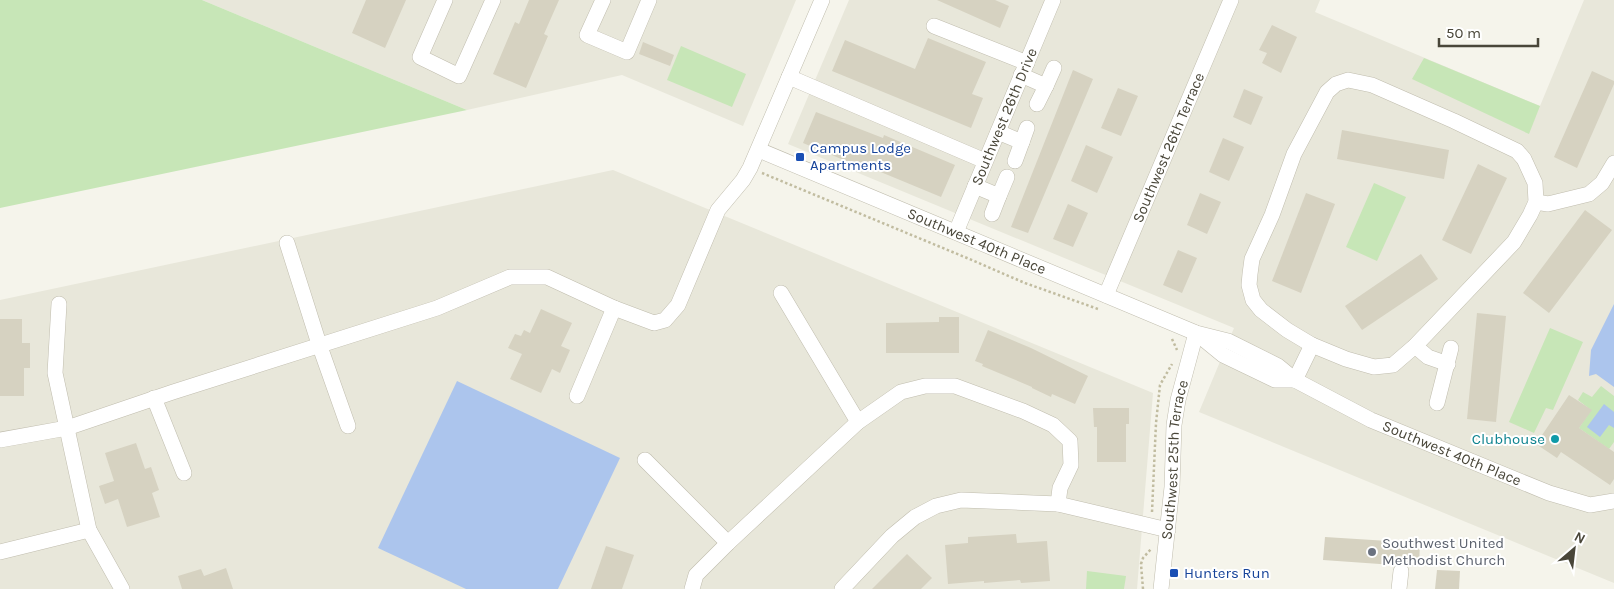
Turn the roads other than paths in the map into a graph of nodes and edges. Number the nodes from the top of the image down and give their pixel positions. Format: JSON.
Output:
{"nodes":[{"id":1,"x":445,"y":0,"type":"edge"},
{"id":2,"x":493,"y":0,"type":"edge"},
{"id":3,"x":603,"y":0,"type":"edge"},
{"id":4,"x":649,"y":0,"type":"edge"},
{"id":5,"x":822,"y":0,"type":"edge"},
{"id":6,"x":1231,"y":0,"type":"edge"},
{"id":7,"x":1048,"y":2,"type":"edge"},
{"id":8,"x":934,"y":26,"type":"dead end"},
{"id":9,"x":1054,"y":68,"type":"dead end"},
{"id":10,"x":1024,"y":69,"type":"junction"},
{"id":11,"x":789,"y":78,"type":"junction"},
{"id":12,"x":1046,"y":86,"type":"junction"},
{"id":13,"x":1038,"y":104,"type":"dead end"},
{"id":14,"x":998,"y":132,"type":"junction"},
{"id":15,"x":759,"y":150,"type":"junction"},
{"id":16,"x":986,"y":161,"type":"junction"},
{"id":17,"x":1015,"y":161,"type":"dead end"},
{"id":18,"x":1614,"y":163,"type":"edge"},
{"id":19,"x":1007,"y":177,"type":"dead end"},
{"id":20,"x":975,"y":186,"type":"junction"},
{"id":21,"x":1608,"y":187,"type":"edge"},
{"id":22,"x":999,"y":196,"type":"junction"},
{"id":23,"x":1536,"y":202,"type":"junction"},
{"id":24,"x":992,"y":214,"type":"dead end"},
{"id":25,"x":956,"y":232,"type":"junction"},
{"id":26,"x":287,"y":243,"type":"dead end"},
{"id":27,"x":781,"y":293,"type":"dead end"},
{"id":28,"x":1106,"y":295,"type":"junction"},
{"id":29,"x":60,"y":304,"type":"dead end"},
{"id":30,"x":614,"y":308,"type":"junction"},
{"id":31,"x":1196,"y":333,"type":"junction"},
{"id":32,"x":319,"y":344,"type":"junction"},
{"id":33,"x":1312,"y":345,"type":"junction"},
{"id":34,"x":1415,"y":346,"type":"junction"},
{"id":35,"x":1451,"y":348,"type":"dead end"},
{"id":36,"x":1448,"y":364,"type":"junction"},
{"id":37,"x":1295,"y":380,"type":"junction"},
{"id":38,"x":577,"y":396,"type":"dead end"},
{"id":39,"x":154,"y":398,"type":"junction"},
{"id":40,"x":1437,"y":403,"type":"dead end"},
{"id":41,"x":858,"y":422,"type":"junction"},
{"id":42,"x":348,"y":426,"type":"dead end"},
{"id":43,"x":67,"y":428,"type":"junction"},
{"id":44,"x":0,"y":440,"type":"edge"},
{"id":45,"x":645,"y":460,"type":"dead end"},
{"id":46,"x":184,"y":473,"type":"dead end"},
{"id":47,"x":1614,"y":502,"type":"edge"},
{"id":48,"x":1058,"y":504,"type":"junction"},
{"id":49,"x":89,"y":530,"type":"junction"},
{"id":50,"x":1168,"y":530,"type":"junction"},
{"id":51,"x":728,"y":543,"type":"junction"},
{"id":52,"x":0,"y":552,"type":"edge"},
{"id":53,"x":1401,"y":571,"type":"dead end"},
{"id":54,"x":122,"y":589,"type":"edge"},
{"id":55,"x":692,"y":589,"type":"edge"},
{"id":56,"x":842,"y":589,"type":"edge"},
{"id":57,"x":1162,"y":589,"type":"edge"},
{"id":58,"x":1399,"y":589,"type":"edge"}],
"edges":[{"from":1,"to":2,"type":"street"},
{"from":3,"to":4,"type":"street"},
{"from":5,"to":11,"type":"street"},
{"from":6,"to":28,"type":"street","name":"Southwest 26th Terrace"},
{"from":7,"to":10,"type":"street","name":"Southwest 26th Drive"},
{"from":8,"to":10,"type":"street"},
{"from":9,"to":12,"type":"street"},
{"from":10,"to":12,"type":"street"},
{"from":10,"to":14,"type":"street","name":"Southwest 26th Drive"},
{"from":11,"to":15,"type":"street"},
{"from":11,"to":16,"type":"street"},
{"from":12,"to":13,"type":"street"},
{"from":14,"to":16,"type":"street","name":"Southwest 26th Drive"},
{"from":14,"to":17,"type":"street"},
{"from":15,"to":25,"type":"street","name":"Southwest 40th Place"},
{"from":15,"to":30,"type":"street"},
{"from":16,"to":20,"type":"street","name":"Southwest 26th Drive"},
{"from":18,"to":21,"type":"street"},
{"from":19,"to":22,"type":"street"},
{"from":20,"to":22,"type":"street"},
{"from":20,"to":25,"type":"street","name":"Southwest 26th Drive"},
{"from":21,"to":23,"type":"street"},
{"from":22,"to":24,"type":"street"},
{"from":23,"to":33,"type":"street"},
{"from":23,"to":34,"type":"street"},
{"from":25,"to":28,"type":"street","name":"Southwest 40th Place"},
{"from":26,"to":32,"type":"street"},
{"from":27,"to":41,"type":"street"},
{"from":28,"to":31,"type":"street","name":"Southwest 40th Place"},
{"from":29,"to":43,"type":"street"},
{"from":30,"to":32,"type":"street"},
{"from":30,"to":38,"type":"street"},
{"from":31,"to":37,"type":"street","name":"Southwest 40th Place"},
{"from":31,"to":50,"type":"street","name":"Southwest 25th Terrace"},
{"from":32,"to":39,"type":"street"},
{"from":32,"to":42,"type":"street"},
{"from":33,"to":34,"type":"street"},
{"from":33,"to":37,"type":"street"},
{"from":34,"to":36,"type":"street"},
{"from":35,"to":36,"type":"street"},
{"from":36,"to":40,"type":"street"},
{"from":37,"to":47,"type":"street","name":"Southwest 40th Place"},
{"from":39,"to":43,"type":"street"},
{"from":39,"to":46,"type":"street"},
{"from":41,"to":48,"type":"street"},
{"from":41,"to":51,"type":"street"},
{"from":43,"to":44,"type":"street"},
{"from":43,"to":49,"type":"street"},
{"from":45,"to":51,"type":"street"},
{"from":48,"to":50,"type":"street"},
{"from":48,"to":56,"type":"street"},
{"from":49,"to":52,"type":"street"},
{"from":49,"to":54,"type":"street"},
{"from":50,"to":57,"type":"street","name":"Southwest 25th Terrace"},
{"from":51,"to":55,"type":"street"},
{"from":53,"to":58,"type":"street"}]}
